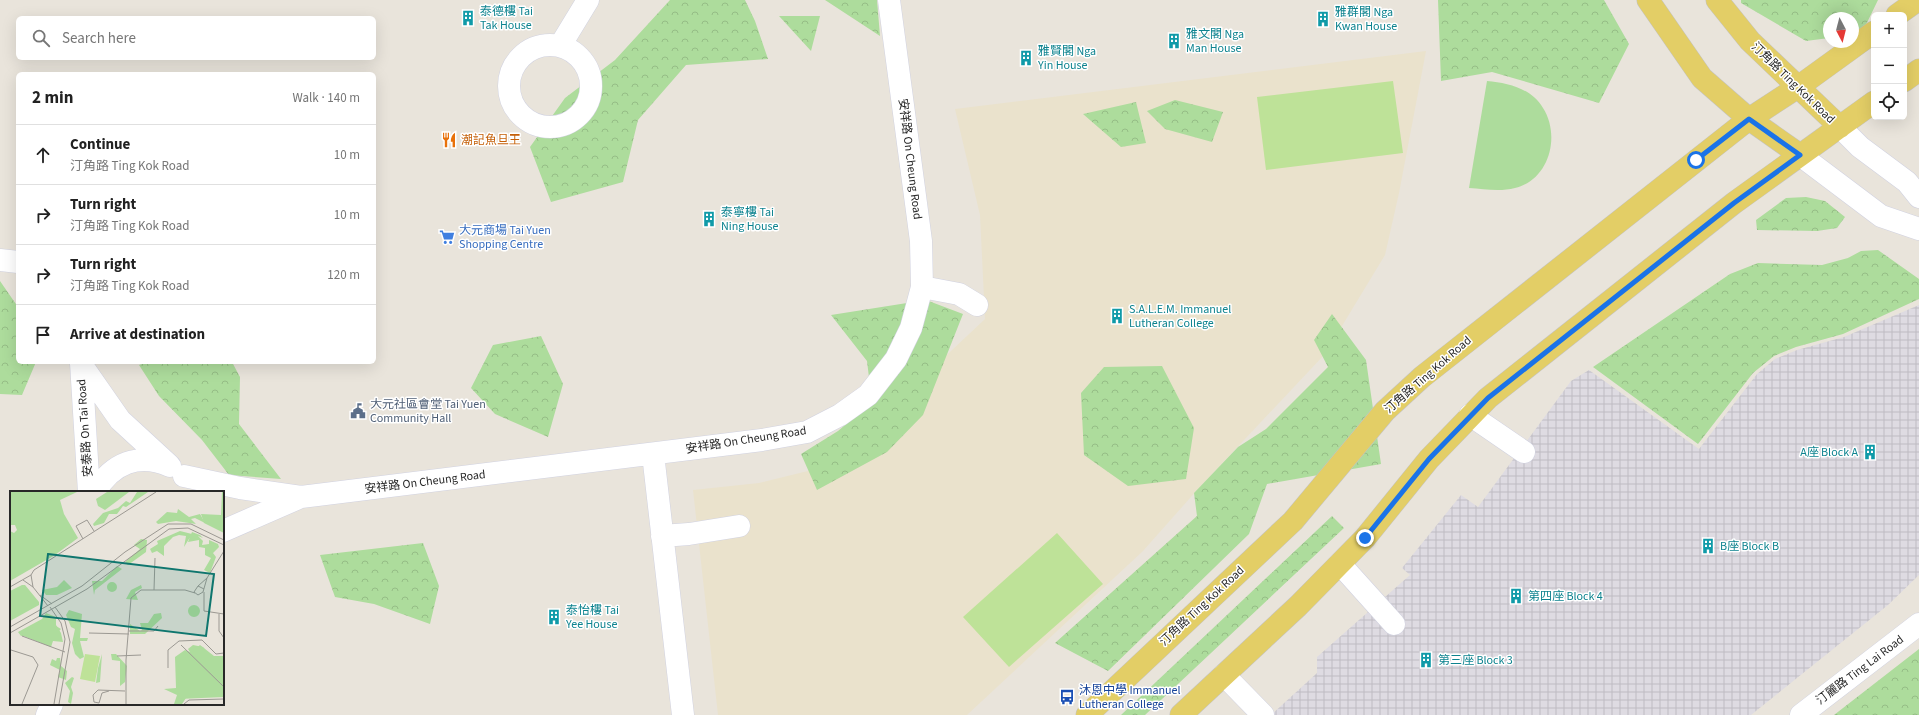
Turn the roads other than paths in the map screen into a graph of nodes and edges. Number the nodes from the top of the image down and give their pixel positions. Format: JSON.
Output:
{"nodes":[{"id":1,"x":588,"y":0,"type":"edge"},
{"id":2,"x":889,"y":0,"type":"edge"},
{"id":3,"x":1648,"y":0,"type":"edge"},
{"id":4,"x":1717,"y":0,"type":"edge"},
{"id":5,"x":1918,"y":0,"type":"edge"},
{"id":6,"x":1902,"y":12,"type":"edge"},
{"id":7,"x":1871,"y":34,"type":"edge"},
{"id":8,"x":560,"y":46,"type":"dead end"},
{"id":9,"x":1919,"y":70,"type":"edge"},
{"id":10,"x":1907,"y":79,"type":"edge"},
{"id":11,"x":1798,"y":87,"type":"junction"},
{"id":12,"x":1871,"y":104,"type":"edge"},
{"id":13,"x":1749,"y":119,"type":"junction"},
{"id":14,"x":1840,"y":127,"type":"junction"},
{"id":15,"x":1800,"y":155,"type":"junction"},
{"id":16,"x":1919,"y":197,"type":"edge"},
{"id":17,"x":1919,"y":229,"type":"edge"},
{"id":18,"x":0,"y":260,"type":"edge"},
{"id":19,"x":16,"y":262,"type":"edge"},
{"id":20,"x":922,"y":286,"type":"junction"},
{"id":21,"x":977,"y":305,"type":"dead end"},
{"id":22,"x":81,"y":364,"type":"edge"},
{"id":23,"x":82,"y":364,"type":"edge"},
{"id":24,"x":1470,"y":415,"type":"junction"},
{"id":25,"x":1524,"y":452,"type":"dead end"},
{"id":26,"x":653,"y":454,"type":"junction"},
{"id":27,"x":183,"y":478,"type":"edge"},
{"id":28,"x":89,"y":491,"type":"edge"},
{"id":29,"x":97,"y":491,"type":"edge"},
{"id":30,"x":301,"y":497,"type":"junction"},
{"id":31,"x":739,"y":526,"type":"dead end"},
{"id":32,"x":224,"y":532,"type":"edge"},
{"id":33,"x":662,"y":536,"type":"junction"},
{"id":34,"x":1340,"y":564,"type":"junction"},
{"id":35,"x":1394,"y":624,"type":"dead end"},
{"id":36,"x":1919,"y":624,"type":"edge"},
{"id":37,"x":1224,"y":675,"type":"junction"},
{"id":38,"x":52,"y":705,"type":"edge"},
{"id":39,"x":47,"y":715,"type":"edge"},
{"id":40,"x":683,"y":715,"type":"edge"},
{"id":41,"x":1087,"y":715,"type":"edge"},
{"id":42,"x":1181,"y":715,"type":"edge"},
{"id":43,"x":1262,"y":715,"type":"edge"},
{"id":44,"x":1801,"y":715,"type":"edge"}],
"edges":[{"from":1,"to":8,"type":"street"},
{"from":2,"to":20,"type":"street","name":"安祥路 On Cheung Road"},
{"from":3,"to":13,"type":"main road"},
{"from":4,"to":11,"type":"main road","name":"汀角路 Ting Kok Road"},
{"from":5,"to":6,"type":"main road"},
{"from":7,"to":11,"type":"main road","name":"汀角路 Ting Kok Road"},
{"from":9,"to":10,"type":"main road"},
{"from":11,"to":13,"type":"main road","name":"汀角路 Ting Kok Road"},
{"from":11,"to":14,"type":"main road","name":"汀角路 Ting Kok Road"},
{"from":12,"to":14,"type":"main road"},
{"from":13,"to":15,"type":"main road"},
{"from":13,"to":41,"type":"main road","name":"汀角路 Ting Kok Road"},
{"from":14,"to":15,"type":"main road","name":"汀角路 Ting Kok Road"},
{"from":14,"to":16,"type":"street"},
{"from":15,"to":17,"type":"street"},
{"from":15,"to":24,"type":"main road","name":"汀角路 Ting Kok Road"},
{"from":18,"to":19,"type":"street"},
{"from":20,"to":21,"type":"street"},
{"from":20,"to":26,"type":"street","name":"安祥路 On Cheung Road"},
{"from":22,"to":28,"type":"street","name":"安泰路 On Tai Road"},
{"from":23,"to":27,"type":"street","name":"安泰路 On Tai Road"},
{"from":24,"to":25,"type":"street"},
{"from":24,"to":34,"type":"main road","name":"汀角路 Ting Kok Road"},
{"from":26,"to":30,"type":"street","name":"安祥路 On Cheung Road"},
{"from":26,"to":33,"type":"street"},
{"from":27,"to":29,"type":"street","name":"安祥路 On Cheung Road"},
{"from":27,"to":30,"type":"street","name":"安祥路 On Cheung Road"},
{"from":30,"to":32,"type":"street","name":"安祥路 On Cheung Road"},
{"from":31,"to":33,"type":"street"},
{"from":33,"to":40,"type":"street"},
{"from":34,"to":35,"type":"street"},
{"from":34,"to":37,"type":"main road","name":"汀角路 Ting Kok Road"},
{"from":36,"to":44,"type":"street","name":"汀麗路 Ting Lai Road"},
{"from":37,"to":42,"type":"main road","name":"汀角路 Ting Kok Road"},
{"from":37,"to":43,"type":"street"},
{"from":38,"to":39,"type":"street"}]}
